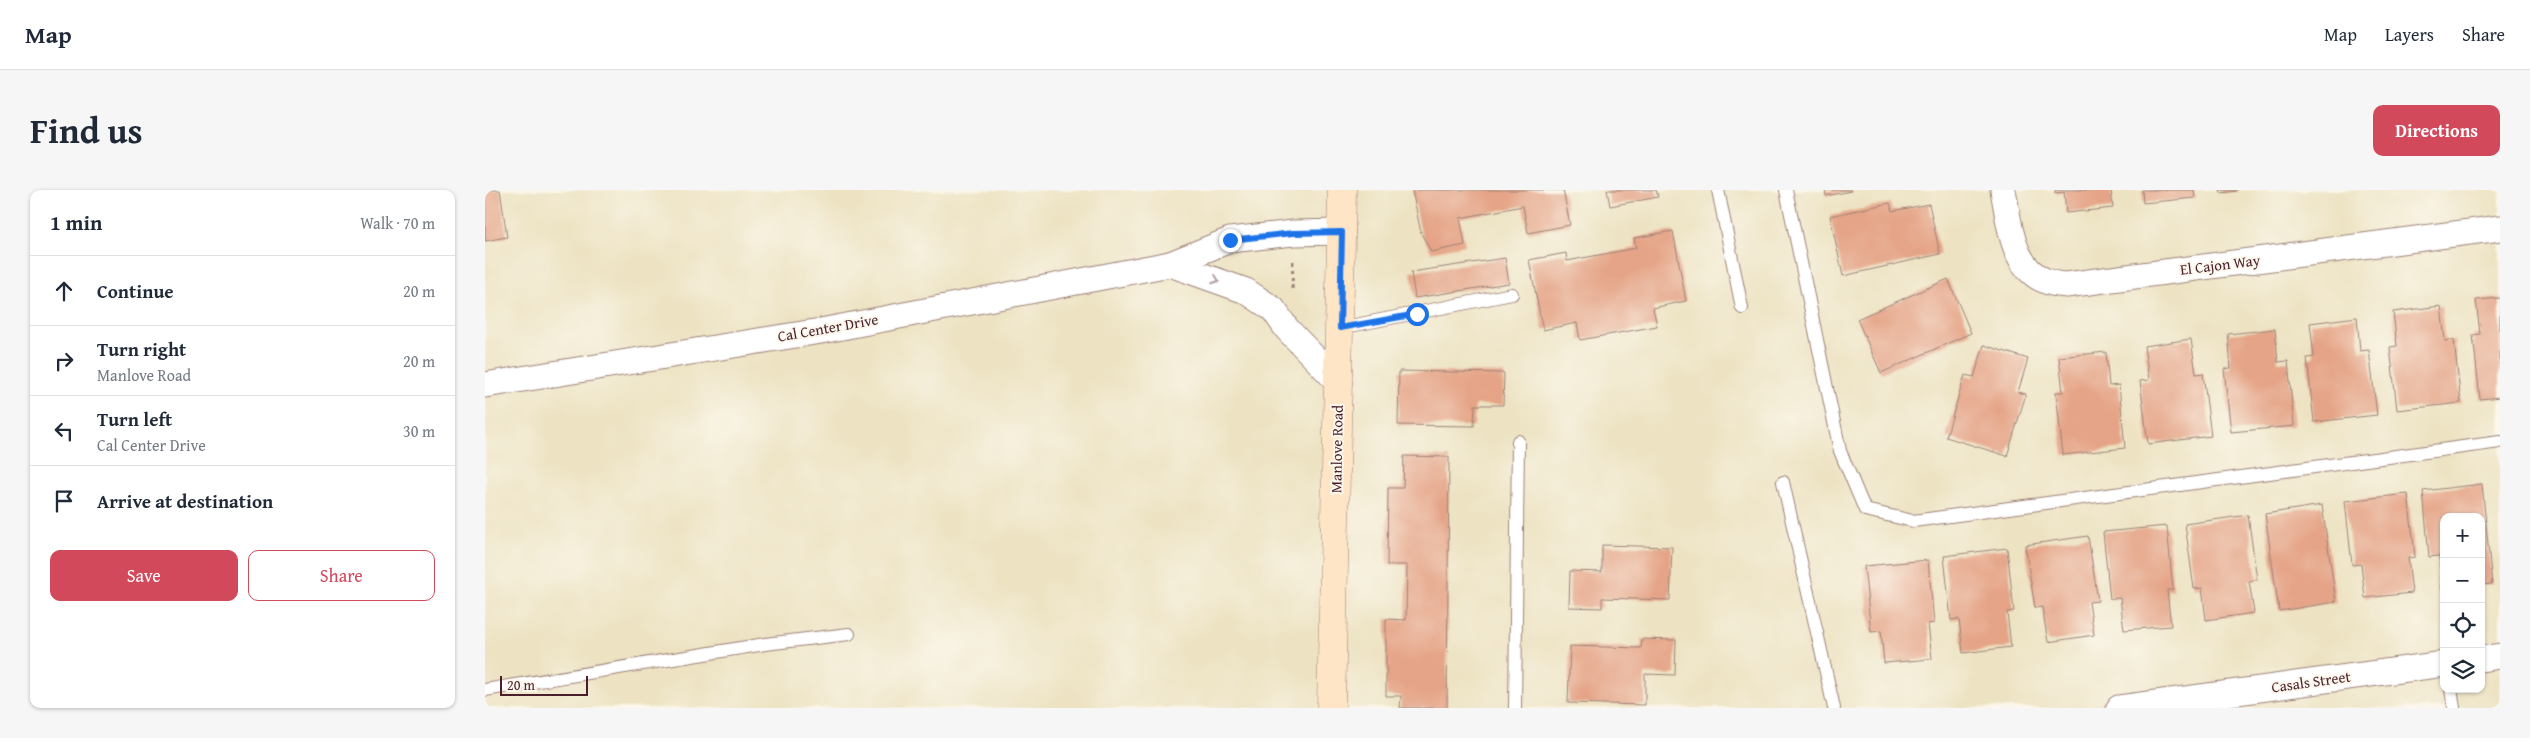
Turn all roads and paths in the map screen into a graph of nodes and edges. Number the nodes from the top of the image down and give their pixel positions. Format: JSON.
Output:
{"nodes":[{"id":1,"x":1342,"y":190,"type":"edge"},
{"id":2,"x":1718,"y":190,"type":"edge"},
{"id":3,"x":1786,"y":190,"type":"edge"},
{"id":4,"x":2003,"y":190,"type":"edge"},
{"id":5,"x":2500,"y":228,"type":"edge"},
{"id":6,"x":1342,"y":232,"type":"junction"},
{"id":7,"x":1293,"y":257,"type":"dead end"},
{"id":8,"x":1170,"y":264,"type":"junction"},
{"id":9,"x":1292,"y":291,"type":"dead end"},
{"id":10,"x":1512,"y":294,"type":"dead end"},
{"id":11,"x":1742,"y":308,"type":"dead end"},
{"id":12,"x":1340,"y":328,"type":"junction"},
{"id":13,"x":1339,"y":383,"type":"junction"},
{"id":14,"x":485,"y":385,"type":"edge"},
{"id":15,"x":1518,"y":441,"type":"dead end"},
{"id":16,"x":2500,"y":442,"type":"edge"},
{"id":17,"x":1783,"y":482,"type":"dead end"},
{"id":18,"x":849,"y":634,"type":"dead end"},
{"id":19,"x":2500,"y":656,"type":"edge"},
{"id":20,"x":2485,"y":658,"type":"edge"},
{"id":21,"x":2440,"y":665,"type":"edge"},
{"id":22,"x":485,"y":690,"type":"edge"},
{"id":23,"x":2452,"y":693,"type":"edge"},
{"id":24,"x":1331,"y":708,"type":"edge"},
{"id":25,"x":1515,"y":708,"type":"edge"},
{"id":26,"x":1834,"y":708,"type":"edge"},
{"id":27,"x":2119,"y":708,"type":"edge"},
{"id":28,"x":2454,"y":708,"type":"edge"}],
"edges":[{"from":1,"to":6,"type":"street","name":"Manlove Road"},
{"from":2,"to":11,"type":"lane"},
{"from":3,"to":16,"type":"lane"},
{"from":4,"to":5,"type":"street","name":"El Cajon Way"},
{"from":6,"to":8,"type":"street","name":"Cal Center Drive"},
{"from":6,"to":12,"type":"street","name":"Manlove Road"},
{"from":7,"to":9,"type":"path"},
{"from":8,"to":13,"type":"street","name":"Cal Center Drive","one_way":true},
{"from":8,"to":14,"type":"street","name":"Cal Center Drive"},
{"from":10,"to":12,"type":"lane"},
{"from":12,"to":13,"type":"street","name":"Manlove Road"},
{"from":13,"to":24,"type":"street","name":"Manlove Road"},
{"from":15,"to":25,"type":"lane"},
{"from":17,"to":26,"type":"lane"},
{"from":18,"to":22,"type":"lane"},
{"from":19,"to":20,"type":"street"},
{"from":21,"to":27,"type":"street","name":"Casals Street"},
{"from":23,"to":28,"type":"lane"}]}
